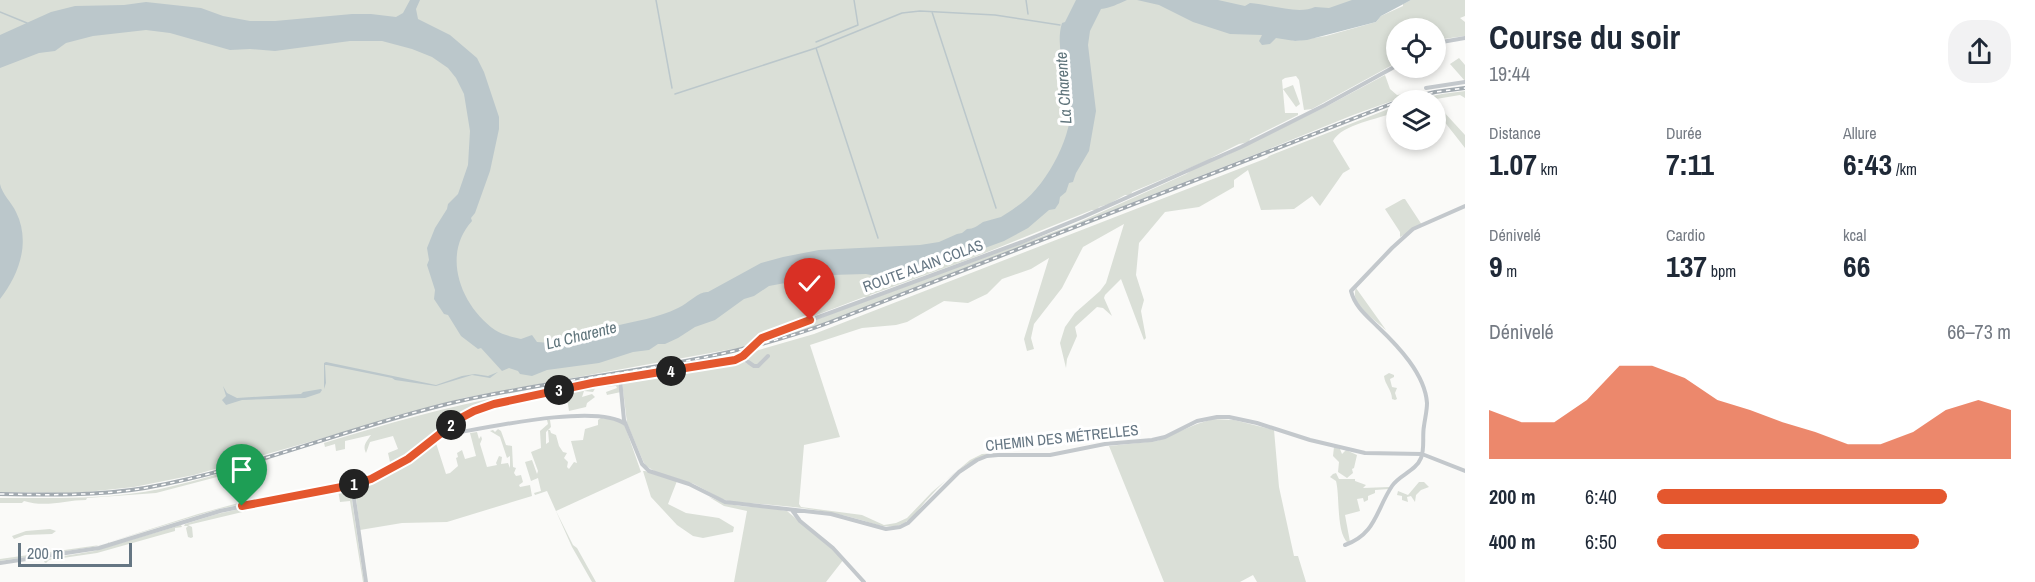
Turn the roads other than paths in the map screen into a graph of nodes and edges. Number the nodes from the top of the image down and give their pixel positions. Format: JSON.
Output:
{"nodes":[{"id":1,"x":1465,"y":38,"type":"edge"},
{"id":2,"x":1446,"y":41,"type":"edge"},
{"id":3,"x":1386,"y":71,"type":"edge"},
{"id":4,"x":1465,"y":82,"type":"edge"},
{"id":5,"x":1426,"y":88,"type":"dead end"},
{"id":6,"x":1465,"y":206,"type":"edge"},
{"id":7,"x":768,"y":356,"type":"dead end"},
{"id":8,"x":741,"y":357,"type":"junction"},
{"id":9,"x":620,"y":378,"type":"junction"},
{"id":10,"x":626,"y":424,"type":"junction"},
{"id":11,"x":443,"y":430,"type":"junction"},
{"id":12,"x":1422,"y":454,"type":"junction"},
{"id":13,"x":1465,"y":471,"type":"edge"},
{"id":14,"x":352,"y":485,"type":"junction"},
{"id":15,"x":791,"y":509,"type":"junction"},
{"id":16,"x":1345,"y":545,"type":"dead end"},
{"id":17,"x":0,"y":563,"type":"edge"},
{"id":18,"x":366,"y":582,"type":"edge"},
{"id":19,"x":864,"y":582,"type":"edge"}],
"edges":[{"from":1,"to":2,"type":"street"},
{"from":3,"to":8,"type":"street","name":"ROUTE ALAIN COLAS"},
{"from":4,"to":5,"type":"street"},
{"from":6,"to":12,"type":"street"},
{"from":7,"to":8,"type":"street"},
{"from":8,"to":9,"type":"street","name":"ROUTE ALAIN COLAS"},
{"from":9,"to":10,"type":"street","name":"CHEMIN DES MÉTRELLES"},
{"from":9,"to":11,"type":"street","name":"ROUTE ALAIN COLAS"},
{"from":10,"to":11,"type":"street"},
{"from":10,"to":15,"type":"street","name":"CHEMIN DES MÉTRELLES"},
{"from":11,"to":14,"type":"street","name":"ROUTE ALAIN COLAS"},
{"from":12,"to":13,"type":"street"},
{"from":12,"to":15,"type":"street","name":"CHEMIN DES MÉTRELLES"},
{"from":12,"to":16,"type":"street"},
{"from":14,"to":17,"type":"street","name":"ROUTE ALAIN COLAS"},
{"from":14,"to":18,"type":"street"},
{"from":15,"to":19,"type":"street"}]}
